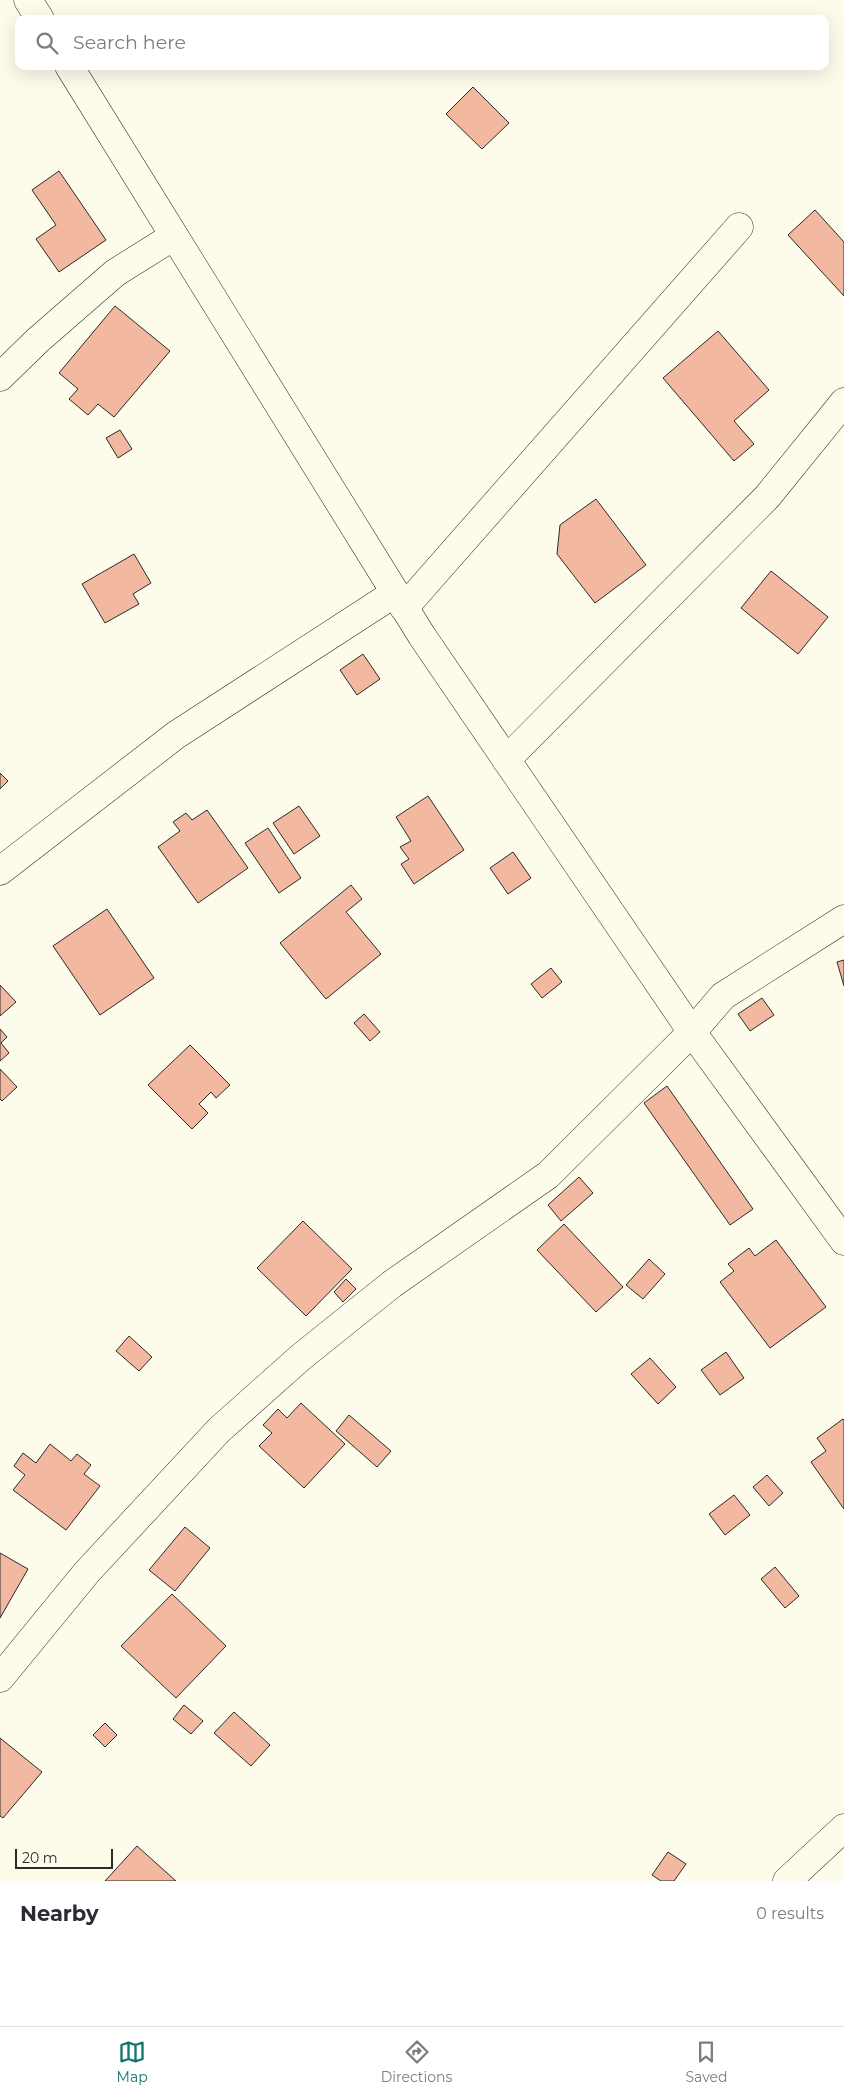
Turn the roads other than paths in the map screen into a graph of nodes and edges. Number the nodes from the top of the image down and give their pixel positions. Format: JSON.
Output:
{"nodes":[{"id":1,"x":28,"y":0,"type":"edge"},
{"id":2,"x":37,"y":15,"type":"edge"},
{"id":3,"x":71,"y":70,"type":"edge"},
{"id":4,"x":739,"y":227,"type":"dead end"},
{"id":5,"x":174,"y":236,"type":"junction"},
{"id":6,"x":0,"y":377,"type":"edge"},
{"id":7,"x":844,"y":402,"type":"edge"},
{"id":8,"x":399,"y":600,"type":"junction"},
{"id":9,"x":506,"y":760,"type":"junction"},
{"id":10,"x":0,"y":871,"type":"edge"},
{"id":11,"x":844,"y":919,"type":"edge"},
{"id":12,"x":692,"y":1032,"type":"junction"},
{"id":13,"x":844,"y":1241,"type":"edge"},
{"id":14,"x":0,"y":1678,"type":"edge"},
{"id":15,"x":844,"y":1828,"type":"edge"},
{"id":16,"x":786,"y":1881,"type":"edge"}],
"edges":[{"from":1,"to":2,"type":"main road"},
{"from":3,"to":5,"type":"main road"},
{"from":4,"to":8,"type":"main road"},
{"from":5,"to":6,"type":"main road"},
{"from":5,"to":8,"type":"main road"},
{"from":7,"to":9,"type":"main road"},
{"from":8,"to":9,"type":"main road"},
{"from":8,"to":10,"type":"main road"},
{"from":9,"to":12,"type":"main road"},
{"from":11,"to":12,"type":"main road"},
{"from":12,"to":13,"type":"main road"},
{"from":12,"to":14,"type":"main road"},
{"from":15,"to":16,"type":"main road"}]}
